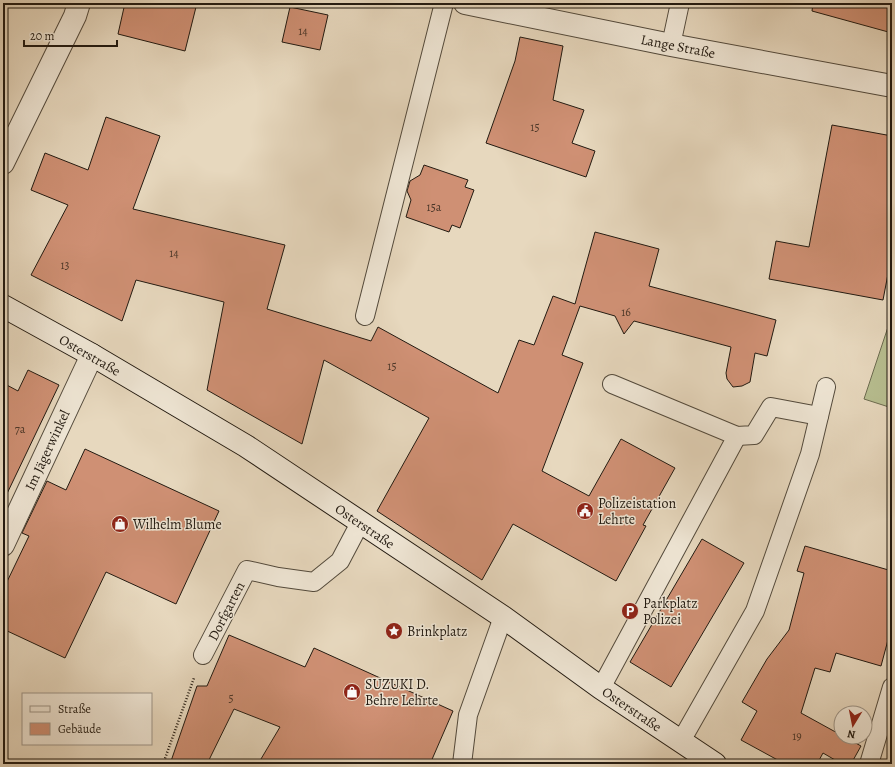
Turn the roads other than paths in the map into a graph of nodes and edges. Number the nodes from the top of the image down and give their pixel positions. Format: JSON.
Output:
{"nodes":[{"id":1,"x":79,"y":3,"type":"edge"},
{"id":2,"x":444,"y":3,"type":"edge"},
{"id":3,"x":465,"y":3,"type":"edge"},
{"id":4,"x":680,"y":3,"type":"edge"},
{"id":5,"x":671,"y":45,"type":"junction"},
{"id":6,"x":892,"y":86,"type":"edge"},
{"id":7,"x":3,"y":163,"type":"edge"},
{"id":8,"x":3,"y":306,"type":"edge"},
{"id":9,"x":365,"y":316,"type":"dead end"},
{"id":10,"x":92,"y":355,"type":"junction"},
{"id":11,"x":612,"y":384,"type":"dead end"},
{"id":12,"x":826,"y":387,"type":"dead end"},
{"id":13,"x":819,"y":416,"type":"junction"},
{"id":14,"x":737,"y":436,"type":"junction"},
{"id":15,"x":360,"y":523,"type":"junction"},
{"id":16,"x":3,"y":545,"type":"edge"},
{"id":17,"x":503,"y":617,"type":"junction"},
{"id":18,"x":203,"y":655,"type":"road end"},
{"id":19,"x":892,"y":687,"type":"edge"},
{"id":20,"x":601,"y":688,"type":"junction"},
{"id":21,"x":681,"y":741,"type":"junction"},
{"id":22,"x":462,"y":764,"type":"edge"},
{"id":23,"x":715,"y":764,"type":"edge"},
{"id":24,"x":869,"y":764,"type":"edge"}],
"edges":[{"from":1,"to":7,"type":"street"},
{"from":2,"to":9,"type":"lane"},
{"from":3,"to":5,"type":"street","name":"Lange Straße"},
{"from":4,"to":5,"type":"lane"},
{"from":5,"to":6,"type":"street","name":"Lange Straße"},
{"from":8,"to":10,"type":"street","name":"Osterstraße"},
{"from":10,"to":15,"type":"street","name":"Osterstraße"},
{"from":10,"to":16,"type":"street","name":"Im Jägerwinkel"},
{"from":11,"to":14,"type":"lane"},
{"from":12,"to":13,"type":"lane"},
{"from":13,"to":14,"type":"lane"},
{"from":13,"to":21,"type":"lane"},
{"from":14,"to":20,"type":"lane"},
{"from":15,"to":17,"type":"street","name":"Osterstraße"},
{"from":15,"to":18,"type":"lane","name":"Dorfgarten"},
{"from":17,"to":20,"type":"street","name":"Osterstraße"},
{"from":17,"to":22,"type":"lane"},
{"from":19,"to":24,"type":"lane"},
{"from":20,"to":21,"type":"street","name":"Osterstraße"},
{"from":21,"to":23,"type":"street","name":"Osterstraße"}]}
